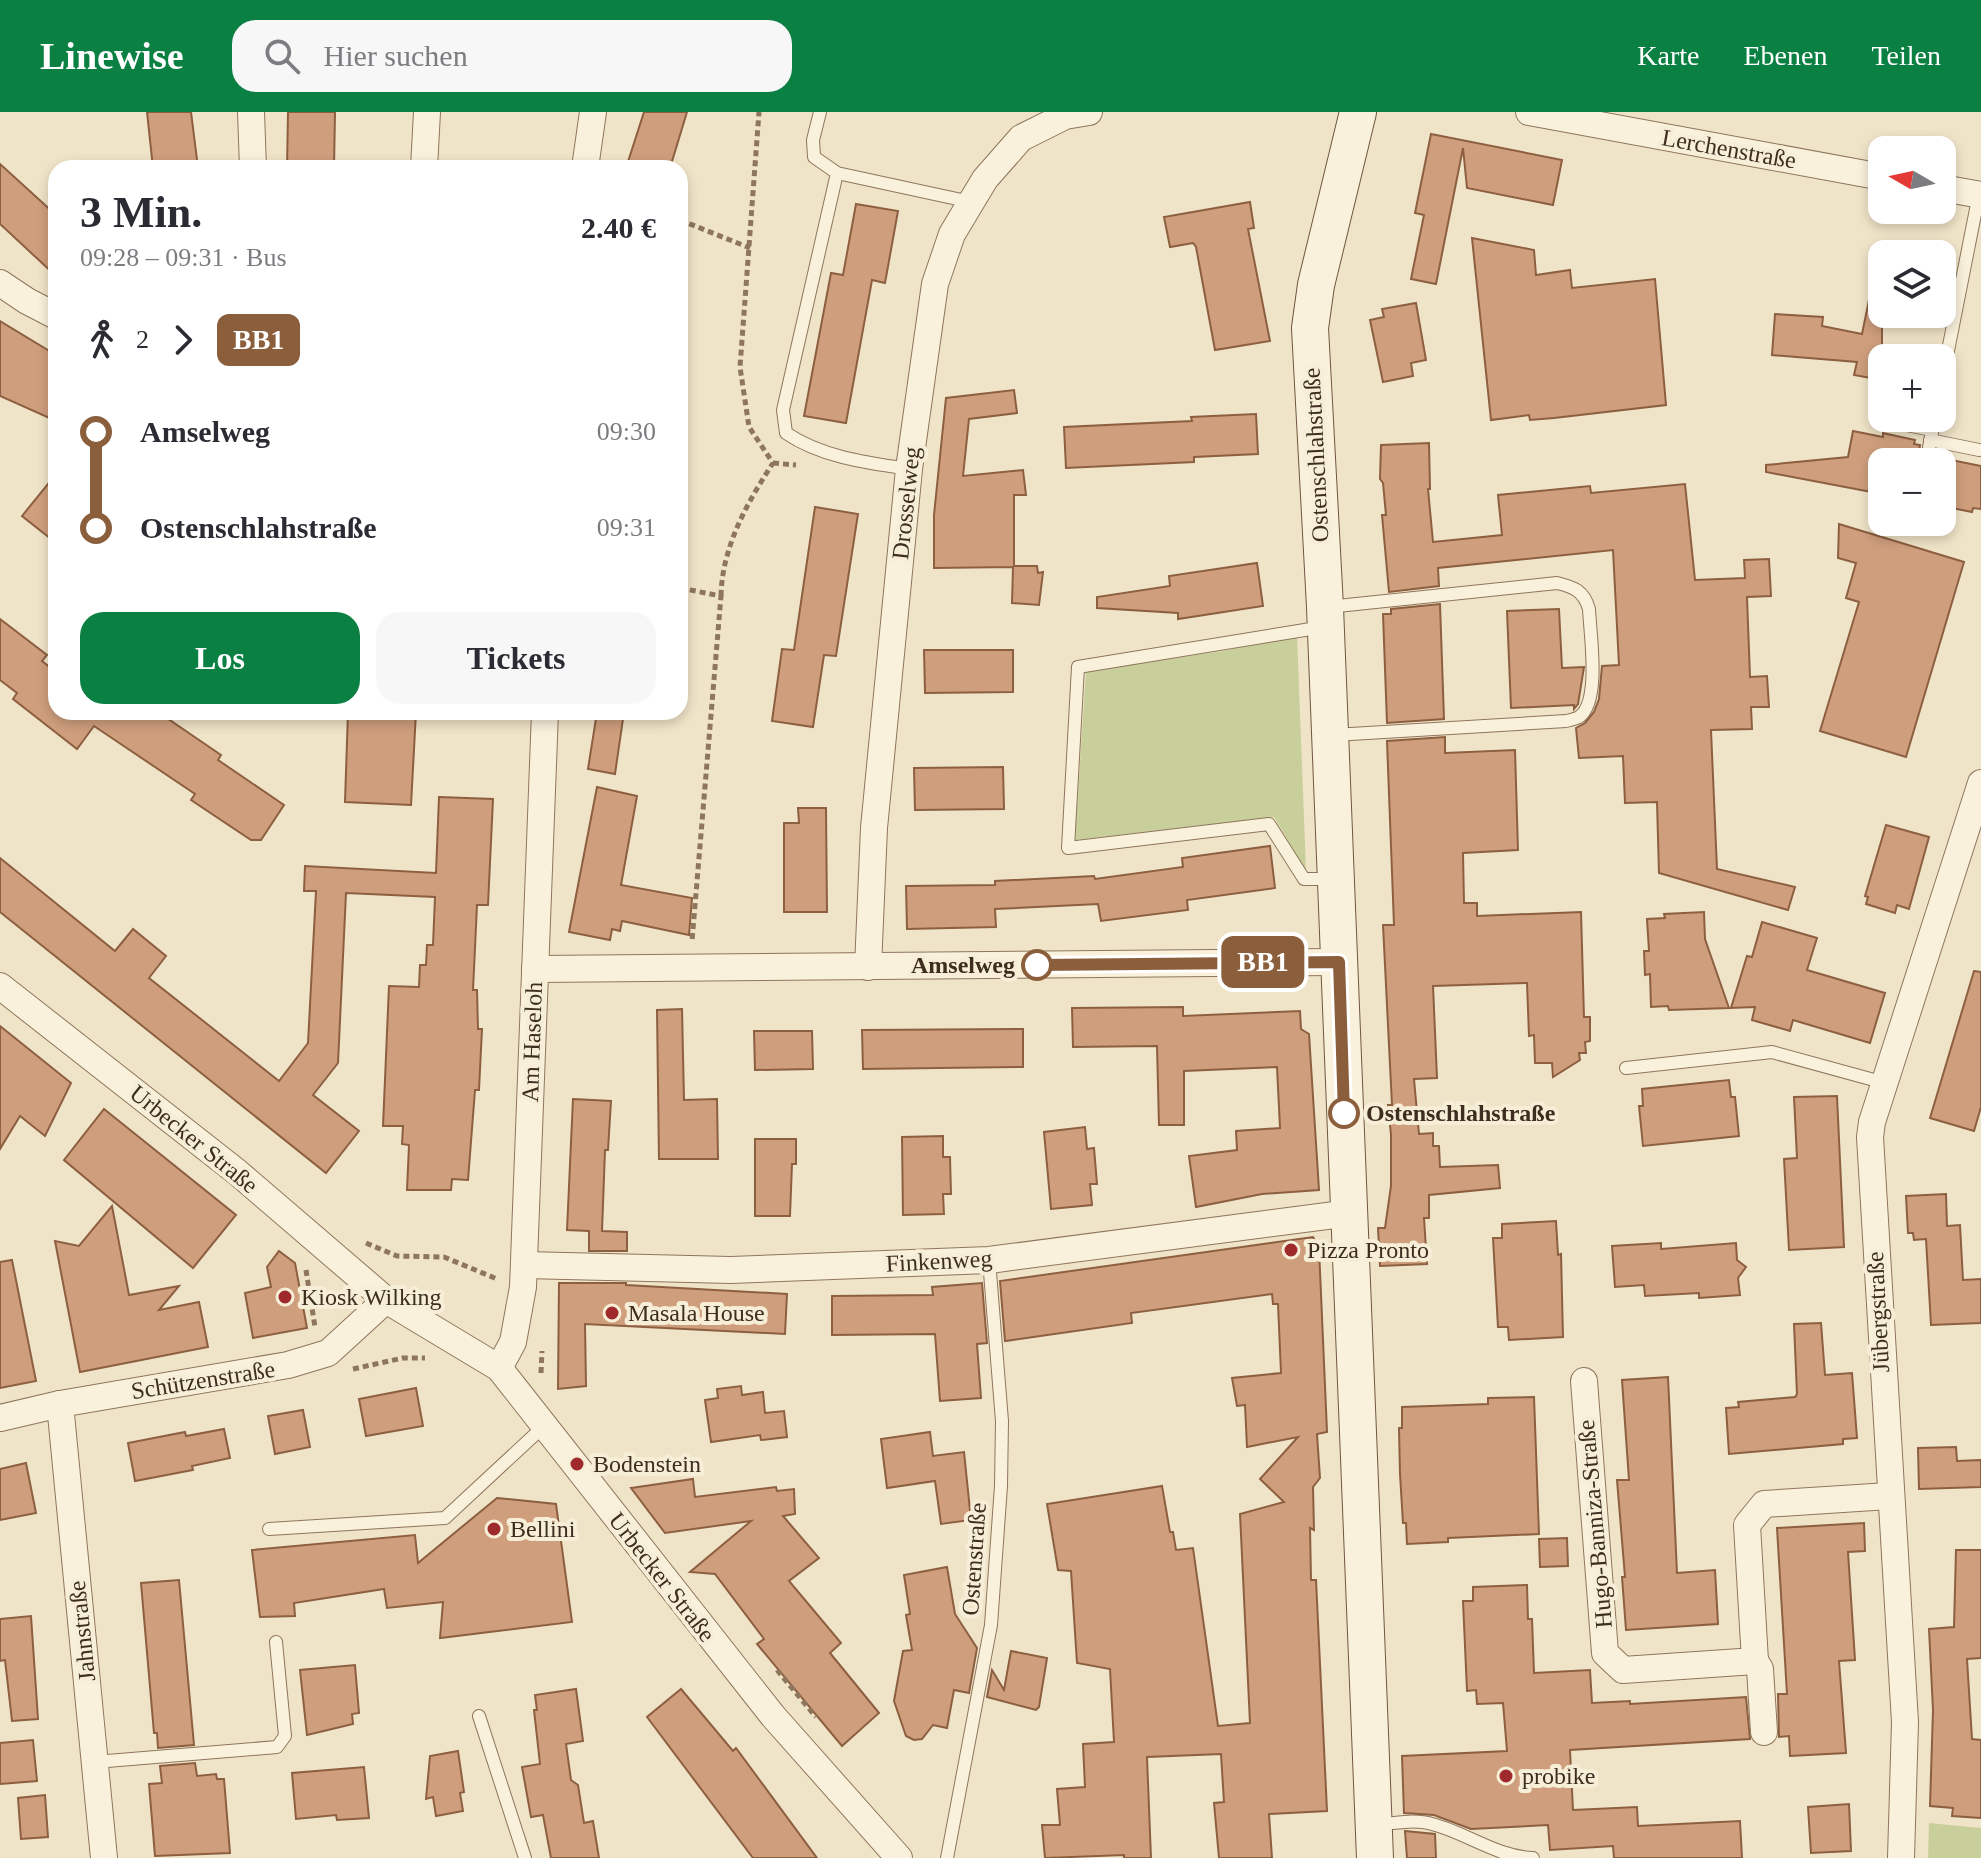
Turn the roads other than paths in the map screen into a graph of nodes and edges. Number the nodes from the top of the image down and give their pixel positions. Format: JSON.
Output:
{"nodes":[{"id":1,"x":251,"y":112,"type":"edge"},
{"id":2,"x":427,"y":112,"type":"edge"},
{"id":3,"x":593,"y":112,"type":"edge"},
{"id":4,"x":820,"y":112,"type":"edge"},
{"id":5,"x":1089,"y":112,"type":"edge"},
{"id":6,"x":1358,"y":112,"type":"edge"},
{"id":7,"x":1529,"y":112,"type":"edge"},
{"id":8,"x":253,"y":160,"type":"edge"},
{"id":9,"x":424,"y":160,"type":"edge"},
{"id":10,"x":586,"y":160,"type":"edge"},
{"id":11,"x":837,"y":173,"type":"junction"},
{"id":12,"x":1868,"y":174,"type":"edge"},
{"id":13,"x":1956,"y":190,"type":"edge"},
{"id":14,"x":1980,"y":194,"type":"edge"},
{"id":15,"x":971,"y":202,"type":"junction"},
{"id":16,"x":0,"y":283,"type":"edge"},
{"id":17,"x":48,"y":311,"type":"edge"},
{"id":18,"x":1950,"y":344,"type":"edge"},
{"id":19,"x":1939,"y":432,"type":"edge"},
{"id":20,"x":1979,"y":450,"type":"dead end"},
{"id":21,"x":909,"y":469,"type":"junction"},
{"id":22,"x":1326,"y":616,"type":"junction"},
{"id":23,"x":545,"y":720,"type":"edge"},
{"id":24,"x":1330,"y":735,"type":"junction"},
{"id":25,"x":1981,"y":783,"type":"edge"},
{"id":26,"x":1336,"y":879,"type":"junction"},
{"id":27,"x":1339,"y":962,"type":"junction"},
{"id":28,"x":868,"y":967,"type":"junction"},
{"id":29,"x":535,"y":969,"type":"junction"},
{"id":30,"x":0,"y":986,"type":"edge"},
{"id":31,"x":1626,"y":1068,"type":"dead end"},
{"id":32,"x":1885,"y":1083,"type":"junction"},
{"id":33,"x":1350,"y":1213,"type":"junction"},
{"id":34,"x":989,"y":1260,"type":"junction"},
{"id":35,"x":524,"y":1265,"type":"junction"},
{"id":36,"x":386,"y":1300,"type":"junction"},
{"id":37,"x":499,"y":1368,"type":"junction"},
{"id":38,"x":1584,"y":1381,"type":"dead end"},
{"id":39,"x":60,"y":1404,"type":"junction"},
{"id":40,"x":0,"y":1418,"type":"edge"},
{"id":41,"x":543,"y":1427,"type":"junction"},
{"id":42,"x":1889,"y":1496,"type":"junction"},
{"id":43,"x":269,"y":1529,"type":"dead end"},
{"id":44,"x":276,"y":1642,"type":"dead end"},
{"id":45,"x":1755,"y":1661,"type":"junction"},
{"id":46,"x":479,"y":1716,"type":"dead end"},
{"id":47,"x":1764,"y":1732,"type":"dead end"},
{"id":48,"x":95,"y":1762,"type":"junction"},
{"id":49,"x":1374,"y":1842,"type":"edge"},
{"id":50,"x":104,"y":1858,"type":"edge"},
{"id":51,"x":525,"y":1858,"type":"edge"},
{"id":52,"x":899,"y":1858,"type":"edge"},
{"id":53,"x":947,"y":1858,"type":"edge"},
{"id":54,"x":1533,"y":1858,"type":"edge"},
{"id":55,"x":1901,"y":1858,"type":"edge"}],
"edges":[{"from":1,"to":8,"type":"street"},
{"from":2,"to":9,"type":"street"},
{"from":3,"to":10,"type":"street"},
{"from":4,"to":11,"type":"lane"},
{"from":5,"to":15,"type":"street","name":"Drosselweg"},
{"from":6,"to":22,"type":"street","name":"Ostenschlahstraße"},
{"from":7,"to":12,"type":"street","name":"Lerchenstraße"},
{"from":11,"to":15,"type":"lane"},
{"from":11,"to":21,"type":"lane"},
{"from":13,"to":14,"type":"street"},
{"from":14,"to":18,"type":"lane"},
{"from":15,"to":21,"type":"street","name":"Drosselweg"},
{"from":16,"to":17,"type":"street"},
{"from":19,"to":20,"type":"lane"},
{"from":21,"to":28,"type":"street","name":"Drosselweg"},
{"from":22,"to":24,"type":"street","name":"Ostenschlahstraße"},
{"from":22,"to":24,"type":"lane"},
{"from":22,"to":26,"type":"lane"},
{"from":23,"to":29,"type":"street","name":"Am Haseloh"},
{"from":24,"to":26,"type":"street","name":"Ostenschlahstraße"},
{"from":25,"to":32,"type":"street","name":"Jübergstraße"},
{"from":26,"to":27,"type":"street","name":"Ostenschlahstraße"},
{"from":27,"to":28,"type":"street"},
{"from":27,"to":33,"type":"street","name":"Ostenschlahstraße"},
{"from":28,"to":29,"type":"street"},
{"from":29,"to":35,"type":"street","name":"Am Haseloh"},
{"from":30,"to":36,"type":"street","name":"Urbecker Straße"},
{"from":31,"to":32,"type":"lane"},
{"from":32,"to":42,"type":"street","name":"Jübergstraße"},
{"from":33,"to":34,"type":"street","name":"Finkenweg"},
{"from":33,"to":49,"type":"street","name":"Ostenschlahstraße"},
{"from":34,"to":35,"type":"street","name":"Finkenweg"},
{"from":34,"to":53,"type":"lane","name":"Ostenstraße"},
{"from":35,"to":37,"type":"street","name":"Am Haseloh"},
{"from":36,"to":37,"type":"street","name":"Urbecker Straße"},
{"from":36,"to":39,"type":"street","name":"Schützenstraße"},
{"from":37,"to":41,"type":"street","name":"Urbecker Straße"},
{"from":38,"to":45,"type":"street","name":"Hugo-Banniza-Straße"},
{"from":39,"to":40,"type":"street","name":"Schützenstraße"},
{"from":39,"to":48,"type":"street","name":"Jahnstraße"},
{"from":41,"to":43,"type":"lane"},
{"from":41,"to":52,"type":"street","name":"Urbecker Straße"},
{"from":42,"to":45,"type":"street"},
{"from":42,"to":55,"type":"street","name":"Jübergstraße"},
{"from":44,"to":48,"type":"lane"},
{"from":45,"to":47,"type":"street"},
{"from":46,"to":51,"type":"lane"},
{"from":48,"to":50,"type":"street","name":"Jahnstraße"},
{"from":49,"to":54,"type":"lane"}]}
